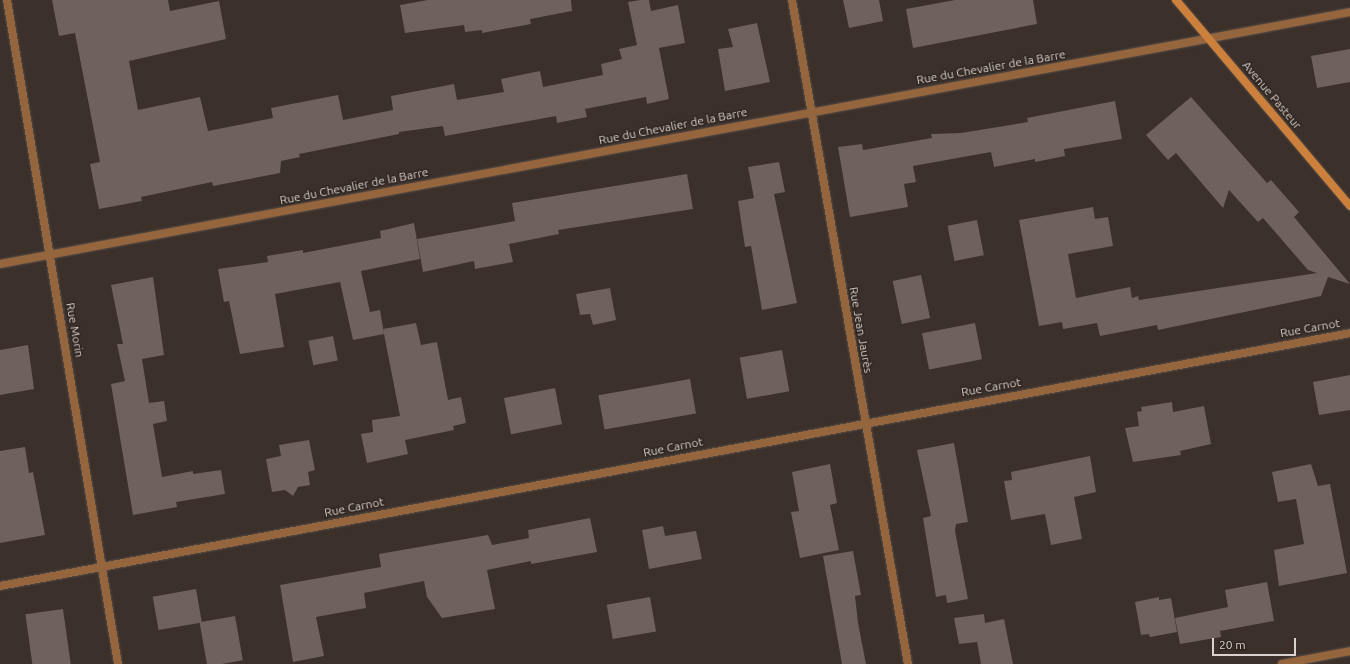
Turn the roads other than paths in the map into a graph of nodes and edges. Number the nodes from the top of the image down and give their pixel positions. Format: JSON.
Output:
{"nodes":[{"id":1,"x":7,"y":0,"type":"edge"},
{"id":2,"x":792,"y":0,"type":"edge"},
{"id":3,"x":1176,"y":0,"type":"edge"},
{"id":4,"x":1350,"y":12,"type":"edge"},
{"id":5,"x":1209,"y":39,"type":"junction"},
{"id":6,"x":812,"y":112,"type":"junction"},
{"id":7,"x":1350,"y":206,"type":"edge"},
{"id":8,"x":50,"y":255,"type":"junction"},
{"id":9,"x":0,"y":264,"type":"edge"},
{"id":10,"x":1350,"y":333,"type":"edge"},
{"id":11,"x":865,"y":422,"type":"junction"},
{"id":12,"x":102,"y":566,"type":"junction"},
{"id":13,"x":0,"y":586,"type":"edge"},
{"id":14,"x":1350,"y":651,"type":"edge"},
{"id":15,"x":118,"y":664,"type":"edge"},
{"id":16,"x":908,"y":664,"type":"edge"},
{"id":17,"x":1282,"y":664,"type":"edge"}],
"edges":[{"from":1,"to":8,"type":"street","name":"Rue Morin"},
{"from":2,"to":6,"type":"street","name":"Rue Jean Jaurès"},
{"from":3,"to":5,"type":"street","name":"Avenue Pasteur"},
{"from":4,"to":5,"type":"street","name":"Rue du Chevalier de la Barre"},
{"from":5,"to":6,"type":"street","name":"Rue du Chevalier de la Barre"},
{"from":5,"to":7,"type":"street","name":"Avenue Pasteur"},
{"from":6,"to":8,"type":"street","name":"Rue du Chevalier de la Barre"},
{"from":6,"to":11,"type":"street","name":"Rue Jean Jaurès"},
{"from":8,"to":9,"type":"street","name":"Rue du Chevalier de la Barre"},
{"from":8,"to":12,"type":"street","name":"Rue Morin"},
{"from":10,"to":11,"type":"street","name":"Rue Carnot"},
{"from":11,"to":12,"type":"street","name":"Rue Carnot"},
{"from":11,"to":16,"type":"street","name":"Rue Jean Jaurès"},
{"from":12,"to":13,"type":"street","name":"Rue Carnot"},
{"from":12,"to":15,"type":"street","name":"Rue Morin"},
{"from":14,"to":17,"type":"street"}]}
